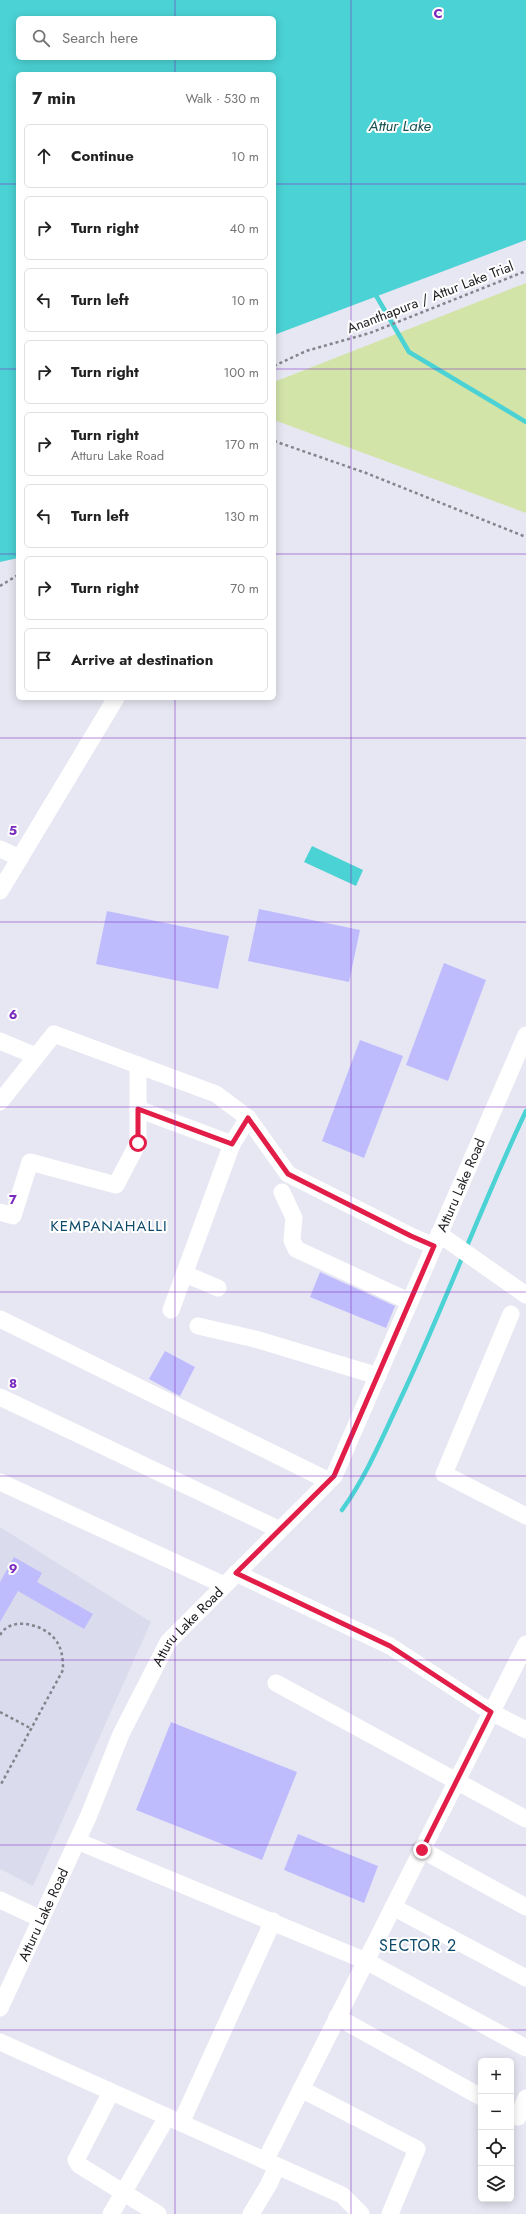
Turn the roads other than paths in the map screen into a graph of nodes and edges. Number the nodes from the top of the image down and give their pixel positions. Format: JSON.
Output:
{"nodes":[{"id":1,"x":115,"y":700,"type":"edge"},
{"id":2,"x":0,"y":849,"type":"edge"},
{"id":3,"x":20,"y":858,"type":"junction"},
{"id":4,"x":0,"y":892,"type":"edge"},
{"id":5,"x":526,"y":1035,"type":"edge"},
{"id":6,"x":0,"y":1041,"type":"edge"},
{"id":7,"x":36,"y":1056,"type":"junction"},
{"id":8,"x":138,"y":1065,"type":"junction"},
{"id":9,"x":0,"y":1102,"type":"edge"},
{"id":10,"x":138,"y":1109,"type":"junction"},
{"id":11,"x":248,"y":1118,"type":"junction"},
{"id":12,"x":232,"y":1144,"type":"junction"},
{"id":13,"x":282,"y":1192,"type":"dead end"},
{"id":14,"x":0,"y":1212,"type":"edge"},
{"id":15,"x":437,"y":1240,"type":"junction"},
{"id":16,"x":185,"y":1274,"type":"junction"},
{"id":17,"x":218,"y":1288,"type":"dead end"},
{"id":18,"x":526,"y":1295,"type":"edge"},
{"id":19,"x":404,"y":1299,"type":"dead end"},
{"id":20,"x":171,"y":1310,"type":"dead end"},
{"id":21,"x":511,"y":1314,"type":"dead end"},
{"id":22,"x":0,"y":1319,"type":"edge"},
{"id":23,"x":198,"y":1326,"type":"dead end"},
{"id":24,"x":378,"y":1376,"type":"junction"},
{"id":25,"x":0,"y":1397,"type":"edge"},
{"id":26,"x":329,"y":1481,"type":"junction"},
{"id":27,"x":0,"y":1483,"type":"edge"},
{"id":28,"x":526,"y":1516,"type":"edge"},
{"id":29,"x":280,"y":1530,"type":"junction"},
{"id":30,"x":236,"y":1573,"type":"junction"},
{"id":31,"x":224,"y":1585,"type":"junction"},
{"id":32,"x":526,"y":1644,"type":"edge"},
{"id":33,"x":276,"y":1683,"type":"dead end"},
{"id":34,"x":491,"y":1712,"type":"junction"},
{"id":35,"x":526,"y":1730,"type":"edge"},
{"id":36,"x":457,"y":1781,"type":"junction"},
{"id":37,"x":526,"y":1819,"type":"edge"},
{"id":38,"x":76,"y":1841,"type":"junction"},
{"id":39,"x":422,"y":1850,"type":"junction"},
{"id":40,"x":0,"y":1900,"type":"edge"},
{"id":41,"x":393,"y":1907,"type":"junction"},
{"id":42,"x":526,"y":1907,"type":"edge"},
{"id":43,"x":41,"y":1919,"type":"junction"},
{"id":44,"x":273,"y":1921,"type":"junction"},
{"id":45,"x":366,"y":1961,"type":"junction"},
{"id":46,"x":526,"y":1978,"type":"edge"},
{"id":47,"x":4,"y":1987,"type":"edge"},
{"id":48,"x":0,"y":2008,"type":"edge"},
{"id":49,"x":337,"y":2017,"type":"junction"},
{"id":50,"x":0,"y":2042,"type":"edge"},
{"id":51,"x":526,"y":2048,"type":"edge"},
{"id":52,"x":301,"y":2089,"type":"junction"},
{"id":53,"x":111,"y":2092,"type":"junction"},
{"id":54,"x":478,"y":2095,"type":"edge"},
{"id":55,"x":526,"y":2098,"type":"edge"},
{"id":56,"x":514,"y":2115,"type":"edge"},
{"id":57,"x":174,"y":2120,"type":"junction"},
{"id":58,"x":271,"y":2163,"type":"junction"},
{"id":59,"x":124,"y":2193,"type":"junction"},
{"id":60,"x":111,"y":2214,"type":"edge"},
{"id":61,"x":158,"y":2214,"type":"edge"},
{"id":62,"x":251,"y":2214,"type":"edge"},
{"id":63,"x":361,"y":2214,"type":"edge"},
{"id":64,"x":390,"y":2214,"type":"edge"}],
"edges":[{"from":1,"to":3,"type":"street"},
{"from":2,"to":3,"type":"street"},
{"from":3,"to":4,"type":"street"},
{"from":5,"to":15,"type":"street","name":"Atturu Lake Road"},
{"from":6,"to":7,"type":"street"},
{"from":7,"to":8,"type":"street"},
{"from":7,"to":9,"type":"street"},
{"from":8,"to":10,"type":"street"},
{"from":8,"to":11,"type":"street"},
{"from":10,"to":12,"type":"street"},
{"from":10,"to":14,"type":"street"},
{"from":11,"to":12,"type":"street"},
{"from":11,"to":15,"type":"street"},
{"from":12,"to":16,"type":"street"},
{"from":13,"to":19,"type":"street"},
{"from":15,"to":18,"type":"street"},
{"from":15,"to":24,"type":"street","name":"Atturu Lake Road"},
{"from":16,"to":17,"type":"street"},
{"from":16,"to":20,"type":"street"},
{"from":21,"to":28,"type":"street"},
{"from":22,"to":26,"type":"street"},
{"from":23,"to":24,"type":"street"},
{"from":24,"to":26,"type":"street","name":"Atturu Lake Road"},
{"from":25,"to":29,"type":"street"},
{"from":26,"to":29,"type":"street","name":"Atturu Lake Road"},
{"from":27,"to":31,"type":"street"},
{"from":29,"to":30,"type":"street","name":"Atturu Lake Road"},
{"from":30,"to":31,"type":"street","name":"Atturu Lake Road"},
{"from":30,"to":34,"type":"street"},
{"from":31,"to":38,"type":"street","name":"Atturu Lake Road"},
{"from":32,"to":34,"type":"street"},
{"from":33,"to":36,"type":"street"},
{"from":34,"to":35,"type":"street"},
{"from":34,"to":36,"type":"street"},
{"from":36,"to":37,"type":"street"},
{"from":36,"to":39,"type":"street"},
{"from":38,"to":43,"type":"street","name":"Atturu Lake Road"},
{"from":38,"to":44,"type":"street"},
{"from":39,"to":41,"type":"street"},
{"from":39,"to":42,"type":"street"},
{"from":40,"to":43,"type":"street"},
{"from":41,"to":45,"type":"street"},
{"from":41,"to":46,"type":"street"},
{"from":43,"to":47,"type":"street","name":"Atturu Lake Road"},
{"from":44,"to":45,"type":"street"},
{"from":44,"to":57,"type":"street"},
{"from":45,"to":49,"type":"street"},
{"from":45,"to":51,"type":"street"},
{"from":47,"to":48,"type":"street","name":"Atturu Lake Road"},
{"from":49,"to":52,"type":"street"},
{"from":49,"to":54,"type":"street"},
{"from":50,"to":53,"type":"street"},
{"from":52,"to":58,"type":"street"},
{"from":52,"to":64,"type":"street"},
{"from":53,"to":57,"type":"street"},
{"from":53,"to":59,"type":"street"},
{"from":55,"to":56,"type":"street"},
{"from":57,"to":58,"type":"street"},
{"from":57,"to":59,"type":"street"},
{"from":58,"to":62,"type":"street"},
{"from":58,"to":63,"type":"street"},
{"from":59,"to":60,"type":"street"},
{"from":59,"to":61,"type":"street"}]}
